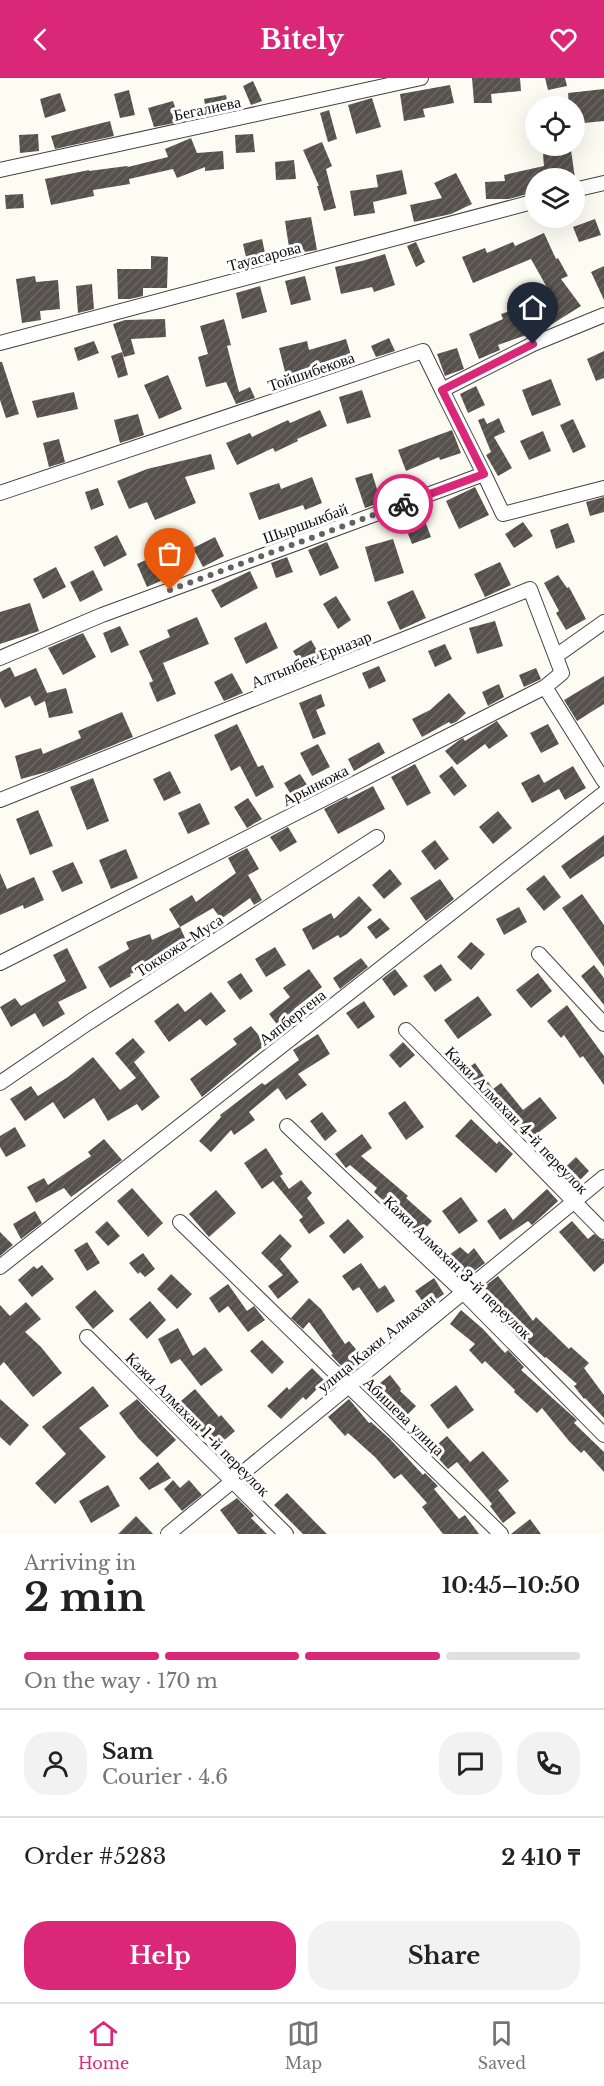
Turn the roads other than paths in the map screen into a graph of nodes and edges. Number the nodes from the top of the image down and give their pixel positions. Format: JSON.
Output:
{"nodes":[{"id":1,"x":420,"y":78,"type":"edge"},
{"id":2,"x":0,"y":170,"type":"edge"},
{"id":3,"x":604,"y":183,"type":"edge"},
{"id":4,"x":585,"y":187,"type":"edge"},
{"id":5,"x":525,"y":204,"type":"edge"},
{"id":6,"x":604,"y":315,"type":"edge"},
{"id":7,"x":0,"y":343,"type":"edge"},
{"id":8,"x":442,"y":390,"type":"junction"},
{"id":9,"x":484,"y":474,"type":"junction"},
{"id":10,"x":604,"y":488,"type":"edge"},
{"id":11,"x":0,"y":493,"type":"edge"},
{"id":12,"x":604,"y":622,"type":"edge"},
{"id":13,"x":556,"y":657,"type":"junction"},
{"id":14,"x":0,"y":658,"type":"edge"},
{"id":15,"x":545,"y":687,"type":"junction"},
{"id":16,"x":604,"y":781,"type":"edge"},
{"id":17,"x":604,"y":794,"type":"edge"},
{"id":18,"x":0,"y":800,"type":"edge"},
{"id":19,"x":376,"y":837,"type":"dead end"},
{"id":20,"x":539,"y":954,"type":"dead end"},
{"id":21,"x":0,"y":963,"type":"edge"},
{"id":22,"x":604,"y":1024,"type":"edge"},
{"id":23,"x":406,"y":1030,"type":"dead end"},
{"id":24,"x":0,"y":1083,"type":"edge"},
{"id":25,"x":287,"y":1126,"type":"dead end"},
{"id":26,"x":604,"y":1177,"type":"edge"},
{"id":27,"x":574,"y":1202,"type":"junction"},
{"id":28,"x":180,"y":1222,"type":"dead end"},
{"id":29,"x":604,"y":1232,"type":"edge"},
{"id":30,"x":0,"y":1267,"type":"edge"},
{"id":31,"x":463,"y":1292,"type":"junction"},
{"id":32,"x":87,"y":1337,"type":"dead end"},
{"id":33,"x":349,"y":1386,"type":"junction"},
{"id":34,"x":604,"y":1435,"type":"edge"},
{"id":35,"x":233,"y":1481,"type":"junction"},
{"id":36,"x":168,"y":1534,"type":"edge"},
{"id":37,"x":286,"y":1534,"type":"edge"},
{"id":38,"x":501,"y":1534,"type":"edge"}],
"edges":[{"from":1,"to":2,"type":"street","name":"Бегалиева"},
{"from":3,"to":4,"type":"street"},
{"from":5,"to":7,"type":"street","name":"Тауасарова"},
{"from":6,"to":8,"type":"street"},
{"from":8,"to":9,"type":"street"},
{"from":8,"to":11,"type":"street","name":"Тойшибекова"},
{"from":9,"to":10,"type":"street"},
{"from":9,"to":14,"type":"street","name":"Шыршыкбай"},
{"from":12,"to":13,"type":"street"},
{"from":13,"to":15,"type":"street"},
{"from":13,"to":18,"type":"street","name":"Алтынбек Ерназар"},
{"from":15,"to":16,"type":"street"},
{"from":15,"to":21,"type":"street","name":"Арынкожа"},
{"from":17,"to":30,"type":"street","name":"Аяпбергена"},
{"from":19,"to":24,"type":"street","name":"Токкожа-Муса"},
{"from":20,"to":22,"type":"street"},
{"from":23,"to":27,"type":"street","name":"Кажи Алмахан 4-й переулок"},
{"from":25,"to":31,"type":"street","name":"Кажи Алмахан 3-й переулок"},
{"from":26,"to":27,"type":"street","name":"улица Кажи Алмахан"},
{"from":27,"to":29,"type":"street","name":"Кажи Алмахан 4-й переулок"},
{"from":27,"to":31,"type":"street","name":"улица Кажи Алмахан"},
{"from":28,"to":33,"type":"street","name":"Абишева улица"},
{"from":31,"to":33,"type":"street","name":"улица Кажи Алмахан"},
{"from":31,"to":34,"type":"street","name":"Кажи Алмахан 3-й переулок"},
{"from":32,"to":35,"type":"street","name":"Кажи Алмахан 1-й переулок"},
{"from":33,"to":35,"type":"street","name":"улица Кажи Алмахан"},
{"from":33,"to":38,"type":"street","name":"Абишева улица"},
{"from":35,"to":36,"type":"street","name":"улица Кажи Алмахан"},
{"from":35,"to":37,"type":"street","name":"Кажи Алмахан 1-й переулок"}]}
